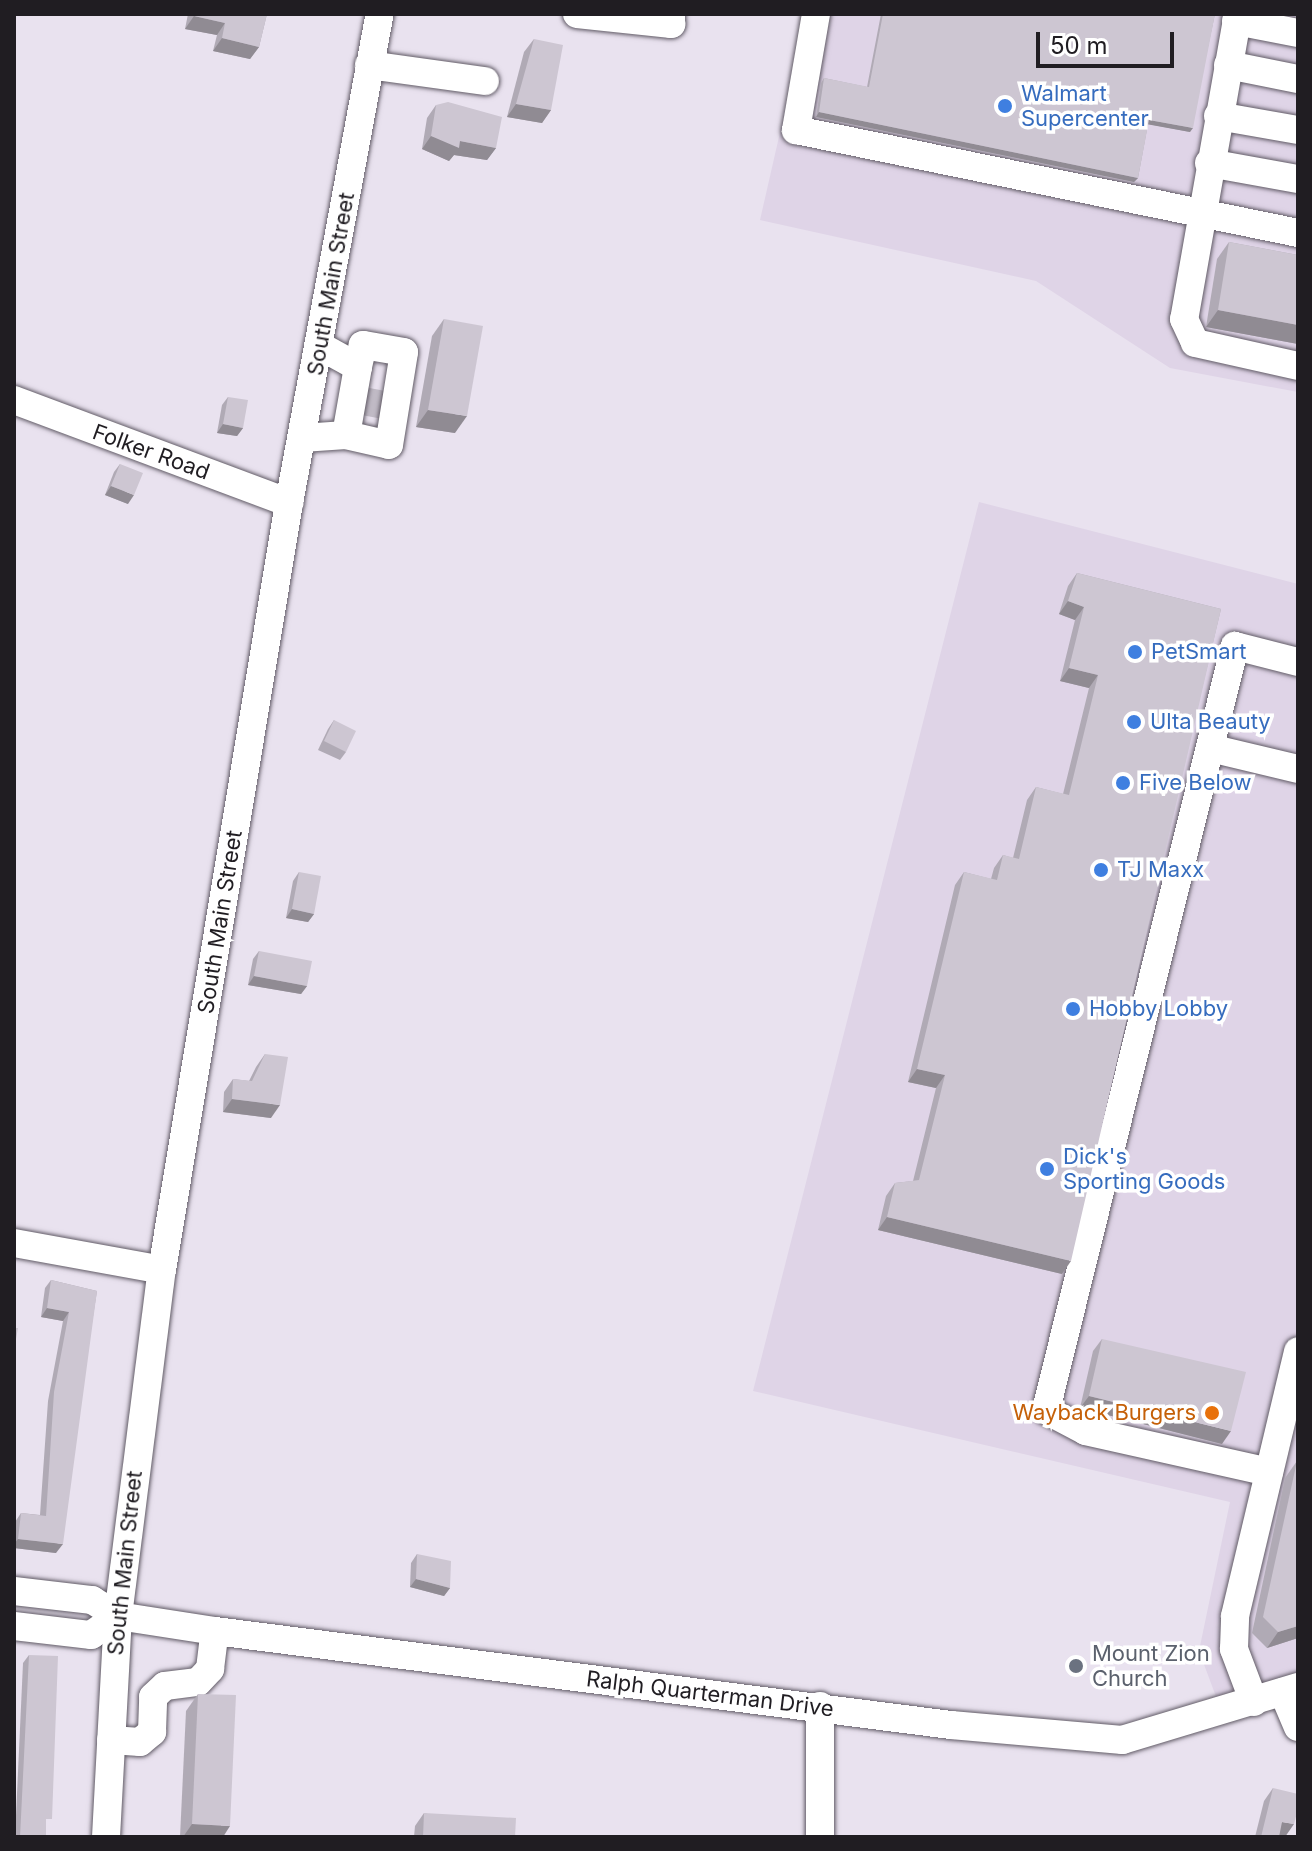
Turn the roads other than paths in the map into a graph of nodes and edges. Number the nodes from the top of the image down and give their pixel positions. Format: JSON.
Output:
{"nodes":[{"id":1,"x":380,"y":14,"type":"edge"},
{"id":2,"x":577,"y":14,"type":"edge"},
{"id":3,"x":671,"y":14,"type":"edge"},
{"id":4,"x":816,"y":14,"type":"edge"},
{"id":5,"x":1237,"y":18,"type":"edge"},
{"id":6,"x":1298,"y":33,"type":"edge"},
{"id":7,"x":369,"y":65,"type":"junction"},
{"id":8,"x":1228,"y":65,"type":"junction"},
{"id":9,"x":1298,"y":79,"type":"edge"},
{"id":10,"x":485,"y":81,"type":"dead end"},
{"id":11,"x":1218,"y":116,"type":"junction"},
{"id":12,"x":1298,"y":130,"type":"edge"},
{"id":13,"x":1209,"y":163,"type":"junction"},
{"id":14,"x":1298,"y":179,"type":"edge"},
{"id":15,"x":1202,"y":215,"type":"junction"},
{"id":16,"x":1298,"y":233,"type":"edge"},
{"id":17,"x":320,"y":346,"type":"junction"},
{"id":18,"x":1298,"y":366,"type":"edge"},
{"id":19,"x":358,"y":367,"type":"junction"},
{"id":20,"x":14,"y":400,"type":"edge"},
{"id":21,"x":374,"y":403,"type":"junction"},
{"id":22,"x":346,"y":435,"type":"junction"},
{"id":23,"x":302,"y":438,"type":"junction"},
{"id":24,"x":289,"y":503,"type":"junction"},
{"id":25,"x":1298,"y":662,"type":"edge"},
{"id":26,"x":1210,"y":748,"type":"junction"},
{"id":27,"x":1298,"y":769,"type":"edge"},
{"id":28,"x":14,"y":1243,"type":"edge"},
{"id":29,"x":162,"y":1270,"type":"junction"},
{"id":30,"x":1298,"y":1351,"type":"edge"},
{"id":31,"x":1288,"y":1442,"type":"edge"},
{"id":32,"x":1269,"y":1472,"type":"junction"},
{"id":33,"x":14,"y":1591,"type":"edge"},
{"id":34,"x":118,"y":1616,"type":"junction"},
{"id":35,"x":14,"y":1626,"type":"edge"},
{"id":36,"x":215,"y":1631,"type":"junction"},
{"id":37,"x":1291,"y":1690,"type":"edge"},
{"id":38,"x":1254,"y":1702,"type":"junction"},
{"id":39,"x":820,"y":1706,"type":"junction"},
{"id":40,"x":1298,"y":1727,"type":"edge"},
{"id":41,"x":111,"y":1740,"type":"junction"},
{"id":42,"x":106,"y":1837,"type":"edge"},
{"id":43,"x":820,"y":1837,"type":"edge"}],
"edges":[{"from":1,"to":7,"type":"street","name":"South Main Street"},
{"from":2,"to":3,"type":"street"},
{"from":4,"to":15,"type":"street"},
{"from":5,"to":6,"type":"street"},
{"from":5,"to":8,"type":"street"},
{"from":7,"to":10,"type":"street"},
{"from":7,"to":17,"type":"street","name":"South Main Street"},
{"from":8,"to":9,"type":"street"},
{"from":8,"to":11,"type":"street"},
{"from":11,"to":12,"type":"street"},
{"from":11,"to":13,"type":"street"},
{"from":13,"to":14,"type":"street"},
{"from":13,"to":15,"type":"street"},
{"from":15,"to":16,"type":"street"},
{"from":15,"to":18,"type":"street"},
{"from":17,"to":19,"type":"street"},
{"from":17,"to":23,"type":"street","name":"South Main Street"},
{"from":19,"to":21,"type":"street"},
{"from":19,"to":21,"type":"street"},
{"from":20,"to":24,"type":"street","name":"Folker Road"},
{"from":21,"to":22,"type":"street"},
{"from":21,"to":22,"type":"street"},
{"from":22,"to":23,"type":"street"},
{"from":23,"to":24,"type":"street","name":"South Main Street"},
{"from":24,"to":29,"type":"street","name":"South Main Street"},
{"from":25,"to":26,"type":"street"},
{"from":26,"to":27,"type":"street"},
{"from":26,"to":32,"type":"street"},
{"from":28,"to":29,"type":"street"},
{"from":29,"to":34,"type":"street","name":"South Main Street"},
{"from":30,"to":31,"type":"street"},
{"from":31,"to":32,"type":"street"},
{"from":32,"to":38,"type":"street"},
{"from":33,"to":34,"type":"street","name":"Ralph Quarterman Drive"},
{"from":34,"to":35,"type":"street"},
{"from":34,"to":36,"type":"street","name":"Ralph Quarterman Drive"},
{"from":34,"to":41,"type":"street","name":"South Main Street"},
{"from":36,"to":39,"type":"street","name":"Ralph Quarterman Drive"},
{"from":36,"to":41,"type":"street"},
{"from":37,"to":38,"type":"street","name":"Ralph Quarterman Drive"},
{"from":37,"to":40,"type":"street"},
{"from":38,"to":39,"type":"street","name":"Ralph Quarterman Drive"},
{"from":39,"to":43,"type":"street"},
{"from":41,"to":42,"type":"street","name":"South Main Street"}]}
